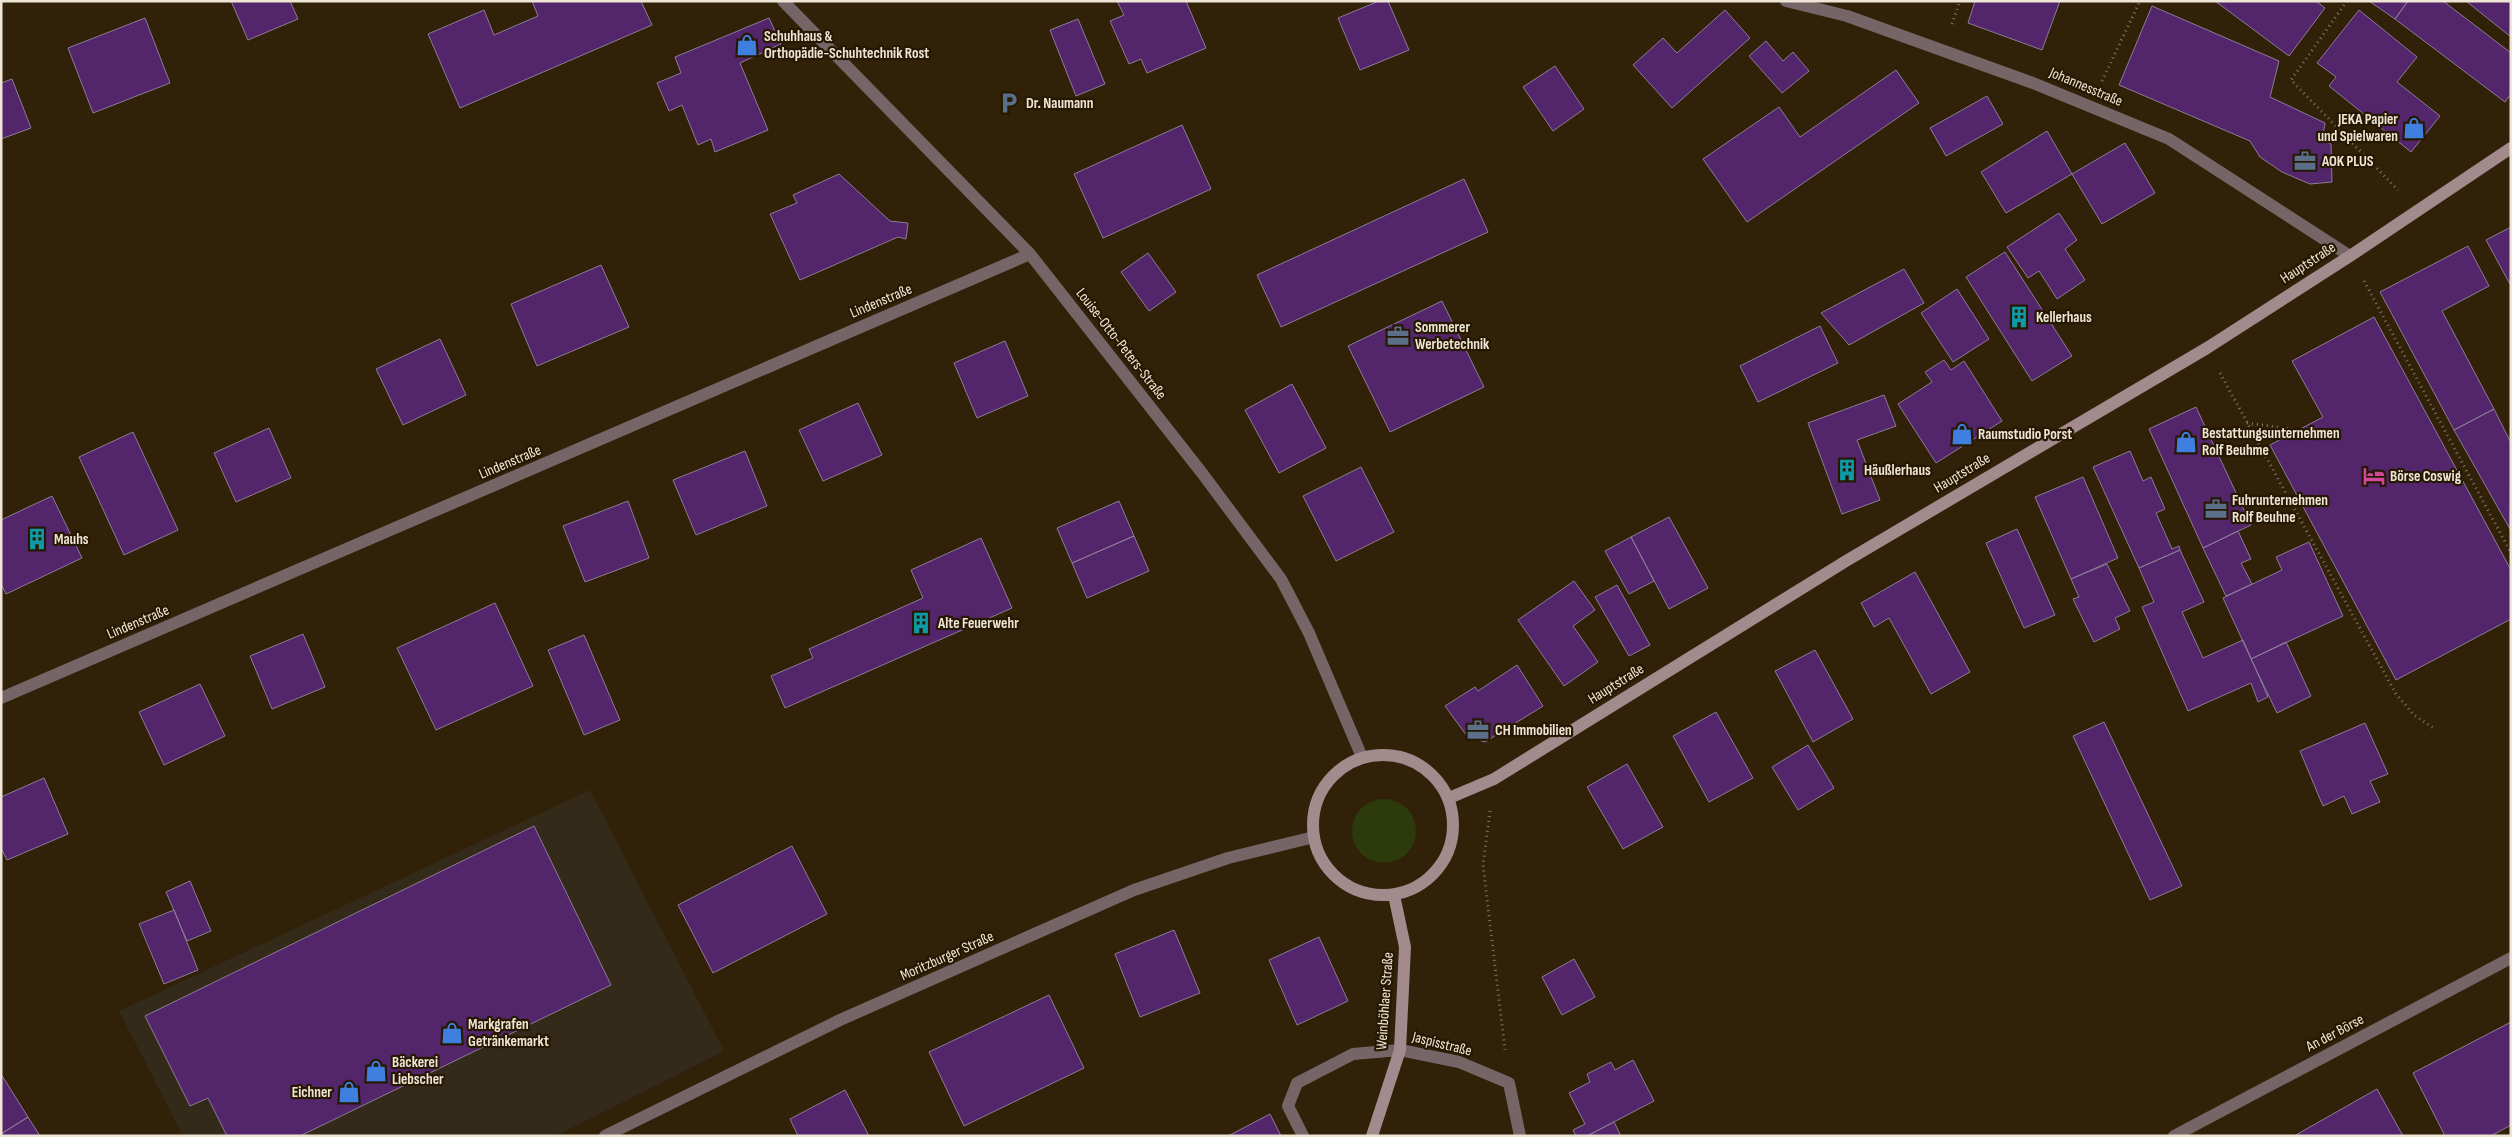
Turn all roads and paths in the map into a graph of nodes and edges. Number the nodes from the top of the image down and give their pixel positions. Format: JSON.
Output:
{"nodes":[{"id":1,"x":784,"y":1,"type":"edge"},
{"id":2,"x":1786,"y":1,"type":"edge"},
{"id":3,"x":2133,"y":1,"type":"edge"},
{"id":4,"x":2347,"y":1,"type":"edge"},
{"id":5,"x":2139,"y":3,"type":"edge"},
{"id":6,"x":2090,"y":106,"type":"junction"},
{"id":7,"x":2511,"y":148,"type":"edge"},
{"id":8,"x":2418,"y":210,"type":"junction"},
{"id":9,"x":1030,"y":254,"type":"junction"},
{"id":10,"x":2350,"y":256,"type":"junction"},
{"id":11,"x":2206,"y":348,"type":"junction"},
{"id":12,"x":2248,"y":423,"type":"junction"},
{"id":13,"x":2298,"y":430,"type":"dead end"},
{"id":14,"x":2511,"y":553,"type":"edge"},
{"id":15,"x":1,"y":698,"type":"edge"},
{"id":16,"x":2435,"y":729,"type":"dead end"},
{"id":17,"x":1362,"y":757,"type":"junction"},
{"id":18,"x":1494,"y":779,"type":"junction"},
{"id":19,"x":1449,"y":798,"type":"junction"},
{"id":20,"x":1314,"y":838,"type":"junction"},
{"id":21,"x":1394,"y":895,"type":"junction"},
{"id":22,"x":2511,"y":958,"type":"edge"},
{"id":23,"x":1400,"y":1050,"type":"junction"},
{"id":24,"x":1509,"y":1083,"type":"junction"},
{"id":25,"x":605,"y":1136,"type":"edge"},
{"id":26,"x":1303,"y":1136,"type":"edge"},
{"id":27,"x":1372,"y":1136,"type":"edge"},
{"id":28,"x":1520,"y":1136,"type":"edge"},
{"id":29,"x":2174,"y":1136,"type":"edge"}],
"edges":[{"from":1,"to":9,"type":"street","name":"Louise-Otto-Peters-Straße"},
{"from":2,"to":6,"type":"street","name":"Johannesstraße"},
{"from":3,"to":5,"type":"path"},
{"from":4,"to":8,"type":"path"},
{"from":5,"to":6,"type":"path"},
{"from":6,"to":10,"type":"street","name":"Johannesstraße"},
{"from":7,"to":8,"type":"main road","name":"Hauptstraße"},
{"from":8,"to":10,"type":"main road","name":"Hauptstraße"},
{"from":9,"to":15,"type":"street","name":"Lindenstraße"},
{"from":9,"to":17,"type":"street","name":"Louise-Otto-Peters-Straße"},
{"from":10,"to":11,"type":"main road","name":"Hauptstraße"},
{"from":10,"to":14,"type":"path"},
{"from":11,"to":12,"type":"path"},
{"from":11,"to":18,"type":"main road","name":"Hauptstraße"},
{"from":12,"to":13,"type":"path"},
{"from":12,"to":16,"type":"path"},
{"from":17,"to":19,"type":"main road"},
{"from":17,"to":20,"type":"main road"},
{"from":18,"to":19,"type":"main road","name":"Hauptstraße"},
{"from":18,"to":24,"type":"path"},
{"from":19,"to":21,"type":"main road"},
{"from":20,"to":21,"type":"main road"},
{"from":20,"to":25,"type":"street","name":"Moritzburger Straße"},
{"from":21,"to":23,"type":"main road","name":"Weinböhlaer Straße"},
{"from":22,"to":29,"type":"street","name":"An der Börse"},
{"from":23,"to":24,"type":"street","name":"Jaspisstraße"},
{"from":23,"to":26,"type":"street","name":"Jaspisstraße"},
{"from":23,"to":27,"type":"main road","name":"Weinböhlaer Straße"},
{"from":24,"to":28,"type":"street"}]}
